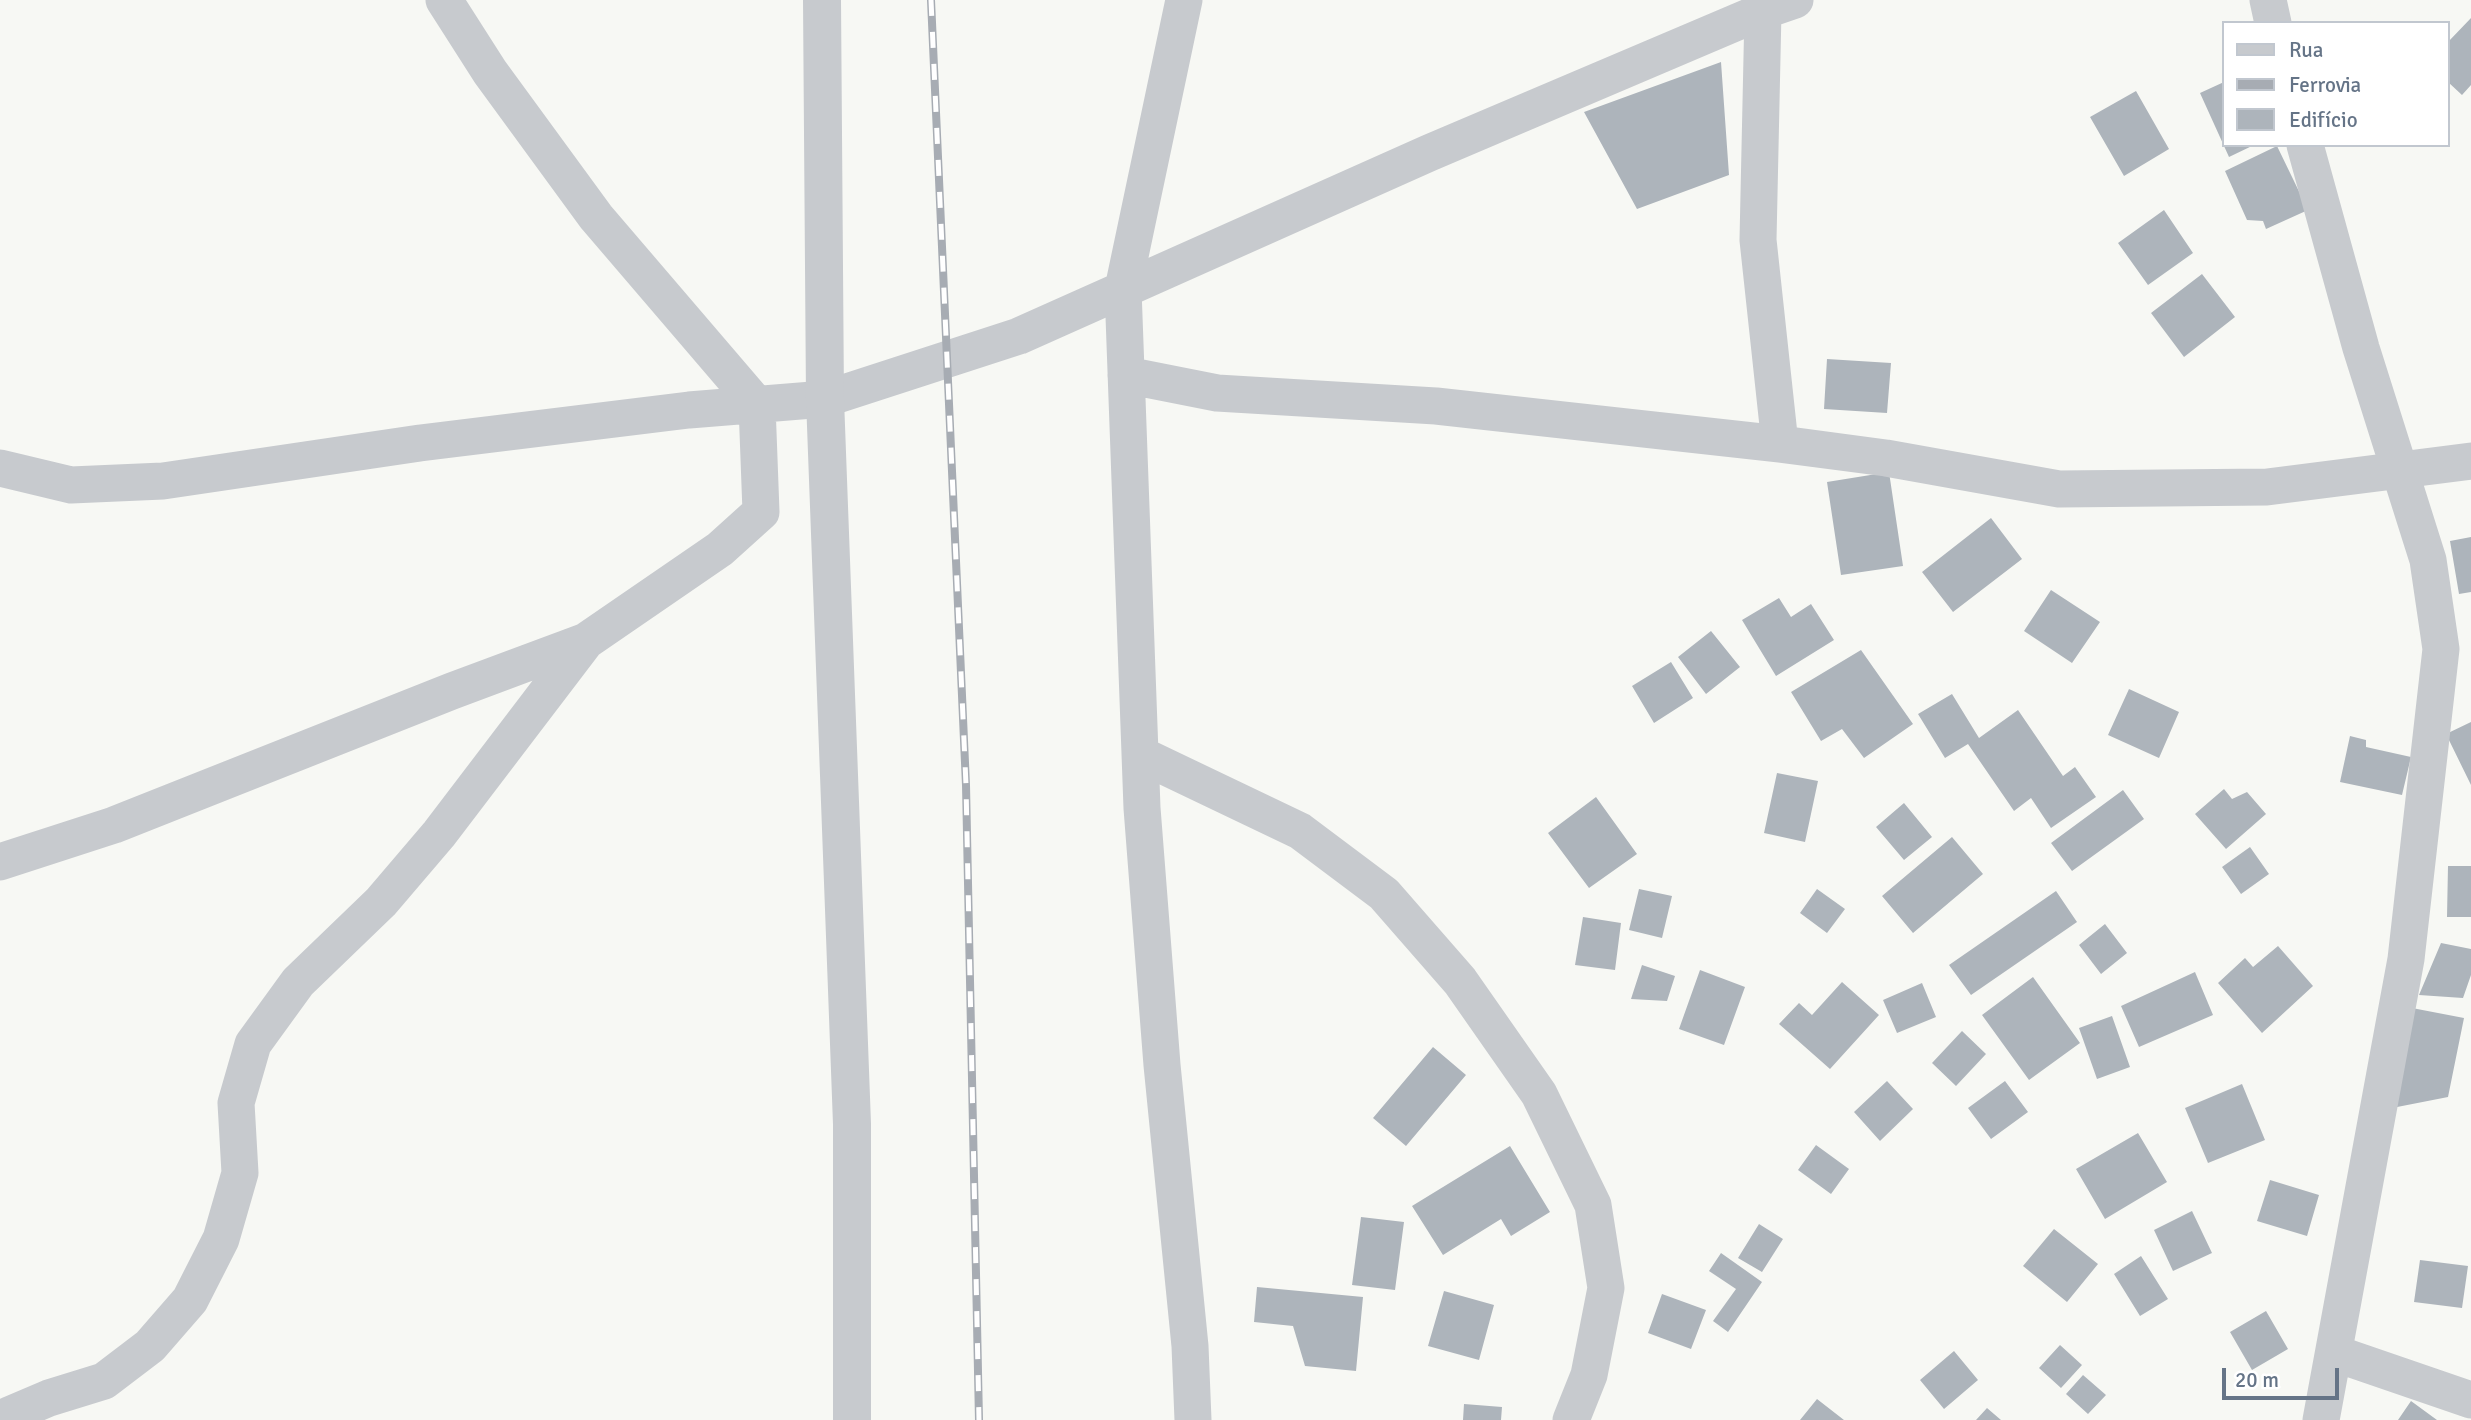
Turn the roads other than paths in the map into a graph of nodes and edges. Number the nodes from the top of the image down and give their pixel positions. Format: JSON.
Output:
{"nodes":[{"id":1,"x":444,"y":0,"type":"edge"},
{"id":2,"x":822,"y":0,"type":"edge"},
{"id":3,"x":1184,"y":0,"type":"edge"},
{"id":4,"x":2269,"y":0,"type":"edge"},
{"id":5,"x":1779,"y":6,"type":"edge"},
{"id":6,"x":2273,"y":21,"type":"edge"},
{"id":7,"x":2306,"y":147,"type":"edge"},
{"id":8,"x":1123,"y":289,"type":"junction"},
{"id":9,"x":1126,"y":375,"type":"junction"},
{"id":10,"x":825,"y":400,"type":"junction"},
{"id":11,"x":757,"y":405,"type":"junction"},
{"id":12,"x":1780,"y":444,"type":"junction"},
{"id":13,"x":2471,"y":461,"type":"edge"},
{"id":14,"x":0,"y":468,"type":"edge"},
{"id":15,"x":2401,"y":471,"type":"junction"},
{"id":16,"x":586,"y":641,"type":"junction"},
{"id":17,"x":1141,"y":754,"type":"junction"},
{"id":18,"x":0,"y":862,"type":"edge"},
{"id":19,"x":2334,"y":1353,"type":"junction"},
{"id":20,"x":2471,"y":1400,"type":"edge"},
{"id":21,"x":4,"y":1420,"type":"edge"},
{"id":22,"x":852,"y":1420,"type":"edge"},
{"id":23,"x":1193,"y":1420,"type":"edge"},
{"id":24,"x":1571,"y":1420,"type":"edge"},
{"id":25,"x":2321,"y":1420,"type":"edge"}],
"edges":[{"from":1,"to":11,"type":"street"},
{"from":2,"to":10,"type":"street"},
{"from":3,"to":8,"type":"street"},
{"from":4,"to":6,"type":"street"},
{"from":5,"to":8,"type":"street"},
{"from":5,"to":12,"type":"street"},
{"from":7,"to":15,"type":"street"},
{"from":8,"to":9,"type":"street"},
{"from":8,"to":10,"type":"street"},
{"from":9,"to":12,"type":"street"},
{"from":9,"to":17,"type":"street"},
{"from":10,"to":11,"type":"street"},
{"from":10,"to":22,"type":"street"},
{"from":11,"to":14,"type":"street"},
{"from":11,"to":16,"type":"street"},
{"from":12,"to":15,"type":"street"},
{"from":13,"to":15,"type":"street"},
{"from":15,"to":19,"type":"street"},
{"from":16,"to":18,"type":"street"},
{"from":16,"to":21,"type":"street"},
{"from":17,"to":23,"type":"street"},
{"from":17,"to":24,"type":"street"},
{"from":19,"to":20,"type":"street"},
{"from":19,"to":25,"type":"street"}]}
